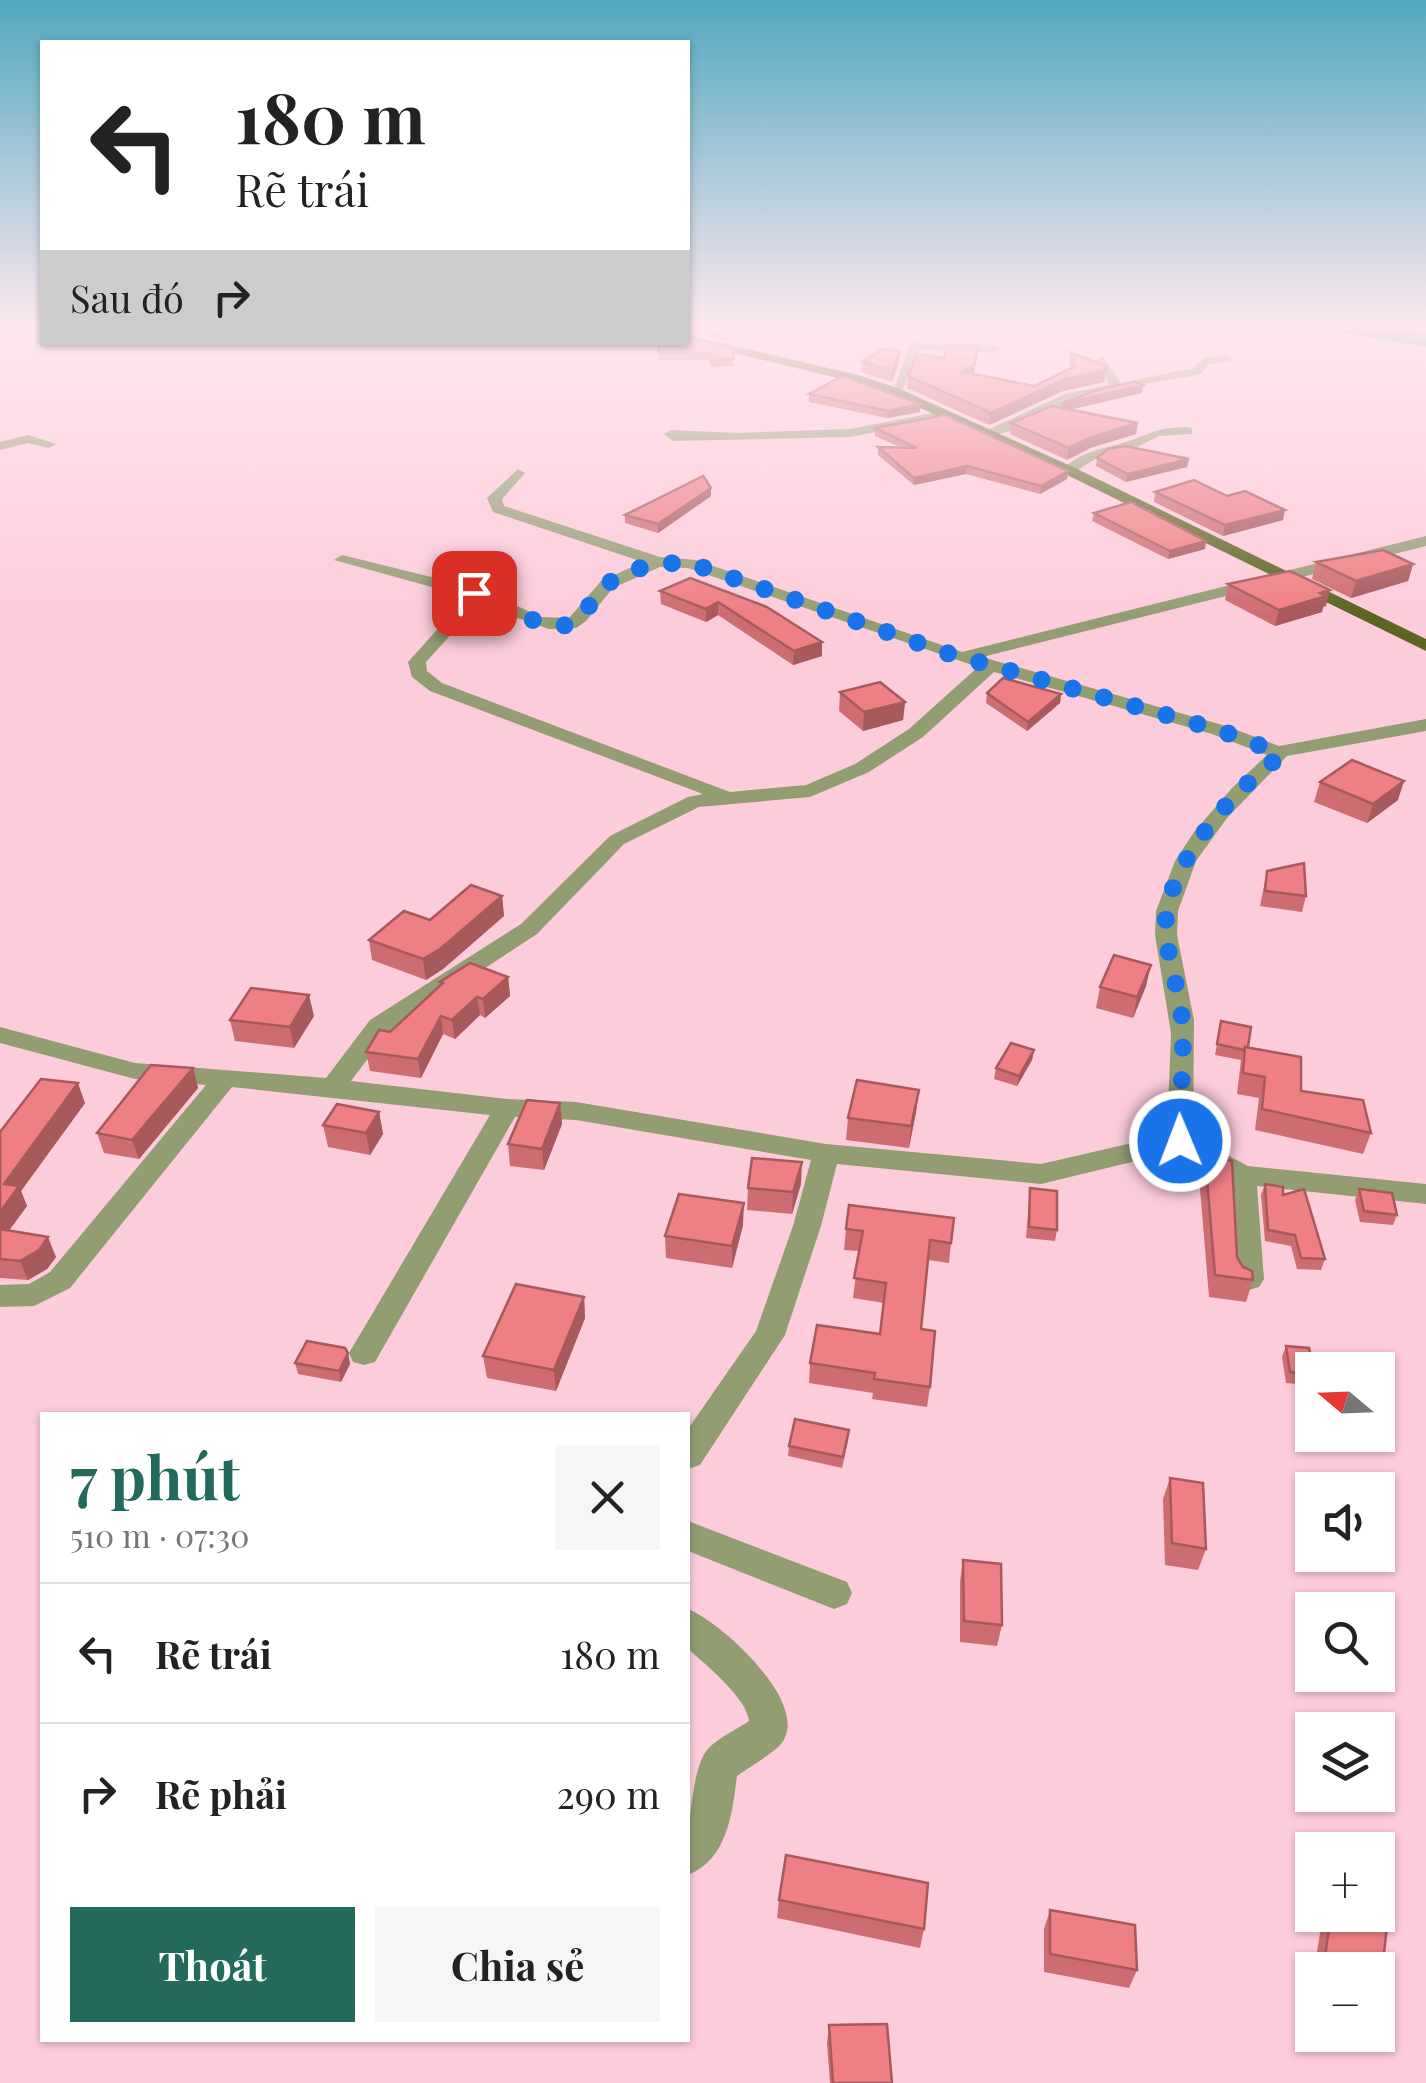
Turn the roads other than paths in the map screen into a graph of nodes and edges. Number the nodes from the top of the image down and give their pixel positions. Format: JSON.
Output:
{"nodes":[{"id":1,"x":917,"y":420,"type":"edge"},
{"id":2,"x":956,"y":420,"type":"edge"},
{"id":3,"x":1023,"y":420,"type":"edge"},
{"id":4,"x":1187,"y":431,"type":"dead end"},
{"id":5,"x":988,"y":434,"type":"junction"},
{"id":6,"x":673,"y":437,"type":"dead end"},
{"id":7,"x":50,"y":444,"type":"dead end"},
{"id":8,"x":0,"y":446,"type":"edge"},
{"id":9,"x":1068,"y":470,"type":"junction"},
{"id":10,"x":518,"y":473,"type":"dead end"},
{"id":11,"x":1426,"y":541,"type":"edge"},
{"id":12,"x":342,"y":560,"type":"dead end"},
{"id":13,"x":658,"y":562,"type":"junction"},
{"id":14,"x":1281,"y":577,"type":"junction"},
{"id":15,"x":490,"y":604,"type":"junction"},
{"id":16,"x":1426,"y":646,"type":"edge"},
{"id":17,"x":962,"y":657,"type":"junction"},
{"id":18,"x":991,"y":665,"type":"junction"},
{"id":19,"x":1426,"y":724,"type":"edge"},
{"id":20,"x":1277,"y":752,"type":"junction"},
{"id":21,"x":726,"y":796,"type":"junction"},
{"id":22,"x":0,"y":1035,"type":"edge"},
{"id":23,"x":226,"y":1078,"type":"junction"},
{"id":24,"x":333,"y":1087,"type":"junction"},
{"id":25,"x":507,"y":1108,"type":"junction"},
{"id":26,"x":1180,"y":1141,"type":"junction"},
{"id":27,"x":826,"y":1152,"type":"junction"},
{"id":28,"x":1243,"y":1175,"type":"junction"},
{"id":29,"x":1426,"y":1194,"type":"edge"},
{"id":30,"x":1249,"y":1278,"type":"edge"},
{"id":31,"x":0,"y":1296,"type":"edge"},
{"id":32,"x":364,"y":1353,"type":"dead end"},
{"id":33,"x":690,"y":1452,"type":"edge"},
{"id":34,"x":690,"y":1537,"type":"edge"},
{"id":35,"x":834,"y":1592,"type":"dead end"},
{"id":36,"x":690,"y":1628,"type":"edge"},
{"id":37,"x":690,"y":1852,"type":"edge"}],
"edges":[{"from":1,"to":6,"type":"street"},
{"from":2,"to":5,"type":"main road"},
{"from":3,"to":5,"type":"street"},
{"from":4,"to":9,"type":"street"},
{"from":5,"to":9,"type":"main road"},
{"from":7,"to":8,"type":"street"},
{"from":9,"to":14,"type":"main road"},
{"from":10,"to":13,"type":"street"},
{"from":11,"to":14,"type":"street"},
{"from":12,"to":15,"type":"street"},
{"from":13,"to":15,"type":"street"},
{"from":13,"to":17,"type":"street"},
{"from":14,"to":16,"type":"main road"},
{"from":14,"to":17,"type":"street"},
{"from":15,"to":21,"type":"street"},
{"from":17,"to":18,"type":"street"},
{"from":18,"to":20,"type":"street"},
{"from":18,"to":21,"type":"street"},
{"from":19,"to":20,"type":"street"},
{"from":20,"to":26,"type":"street"},
{"from":21,"to":24,"type":"street"},
{"from":22,"to":23,"type":"street"},
{"from":23,"to":24,"type":"street"},
{"from":23,"to":31,"type":"street"},
{"from":24,"to":25,"type":"street"},
{"from":25,"to":27,"type":"street"},
{"from":25,"to":32,"type":"street"},
{"from":26,"to":27,"type":"street"},
{"from":26,"to":28,"type":"street"},
{"from":27,"to":33,"type":"street"},
{"from":28,"to":29,"type":"street"},
{"from":28,"to":30,"type":"street"},
{"from":34,"to":35,"type":"street"},
{"from":36,"to":37,"type":"street"}]}
